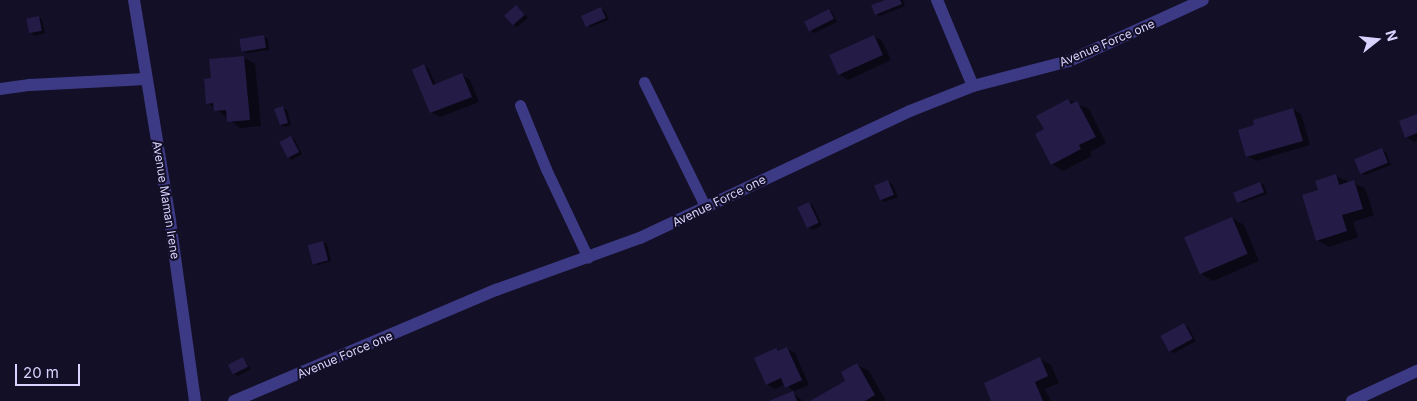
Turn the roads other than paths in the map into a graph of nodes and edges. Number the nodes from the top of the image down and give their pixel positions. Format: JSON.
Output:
{"nodes":[{"id":1,"x":134,"y":0,"type":"edge"},
{"id":2,"x":937,"y":0,"type":"edge"},
{"id":3,"x":1203,"y":0,"type":"edge"},
{"id":4,"x":146,"y":79,"type":"junction"},
{"id":5,"x":644,"y":82,"type":"dead end"},
{"id":6,"x":973,"y":86,"type":"junction"},
{"id":7,"x":0,"y":89,"type":"edge"},
{"id":8,"x":520,"y":105,"type":"dead end"},
{"id":9,"x":706,"y":208,"type":"junction"},
{"id":10,"x":588,"y":258,"type":"junction"},
{"id":11,"x":1417,"y":371,"type":"edge"},
{"id":12,"x":195,"y":401,"type":"edge"},
{"id":13,"x":234,"y":401,"type":"edge"},
{"id":14,"x":1352,"y":401,"type":"edge"}],
"edges":[{"from":1,"to":4,"type":"street","name":"Avenue Maman Irene"},
{"from":2,"to":6,"type":"street"},
{"from":3,"to":6,"type":"street","name":"Avenue Force one"},
{"from":4,"to":7,"type":"street"},
{"from":4,"to":12,"type":"street","name":"Avenue Maman Irene"},
{"from":5,"to":9,"type":"lane"},
{"from":6,"to":9,"type":"street","name":"Avenue Force one"},
{"from":8,"to":10,"type":"lane"},
{"from":9,"to":10,"type":"street","name":"Avenue Force one"},
{"from":10,"to":13,"type":"street","name":"Avenue Force one"},
{"from":11,"to":14,"type":"street"}]}
